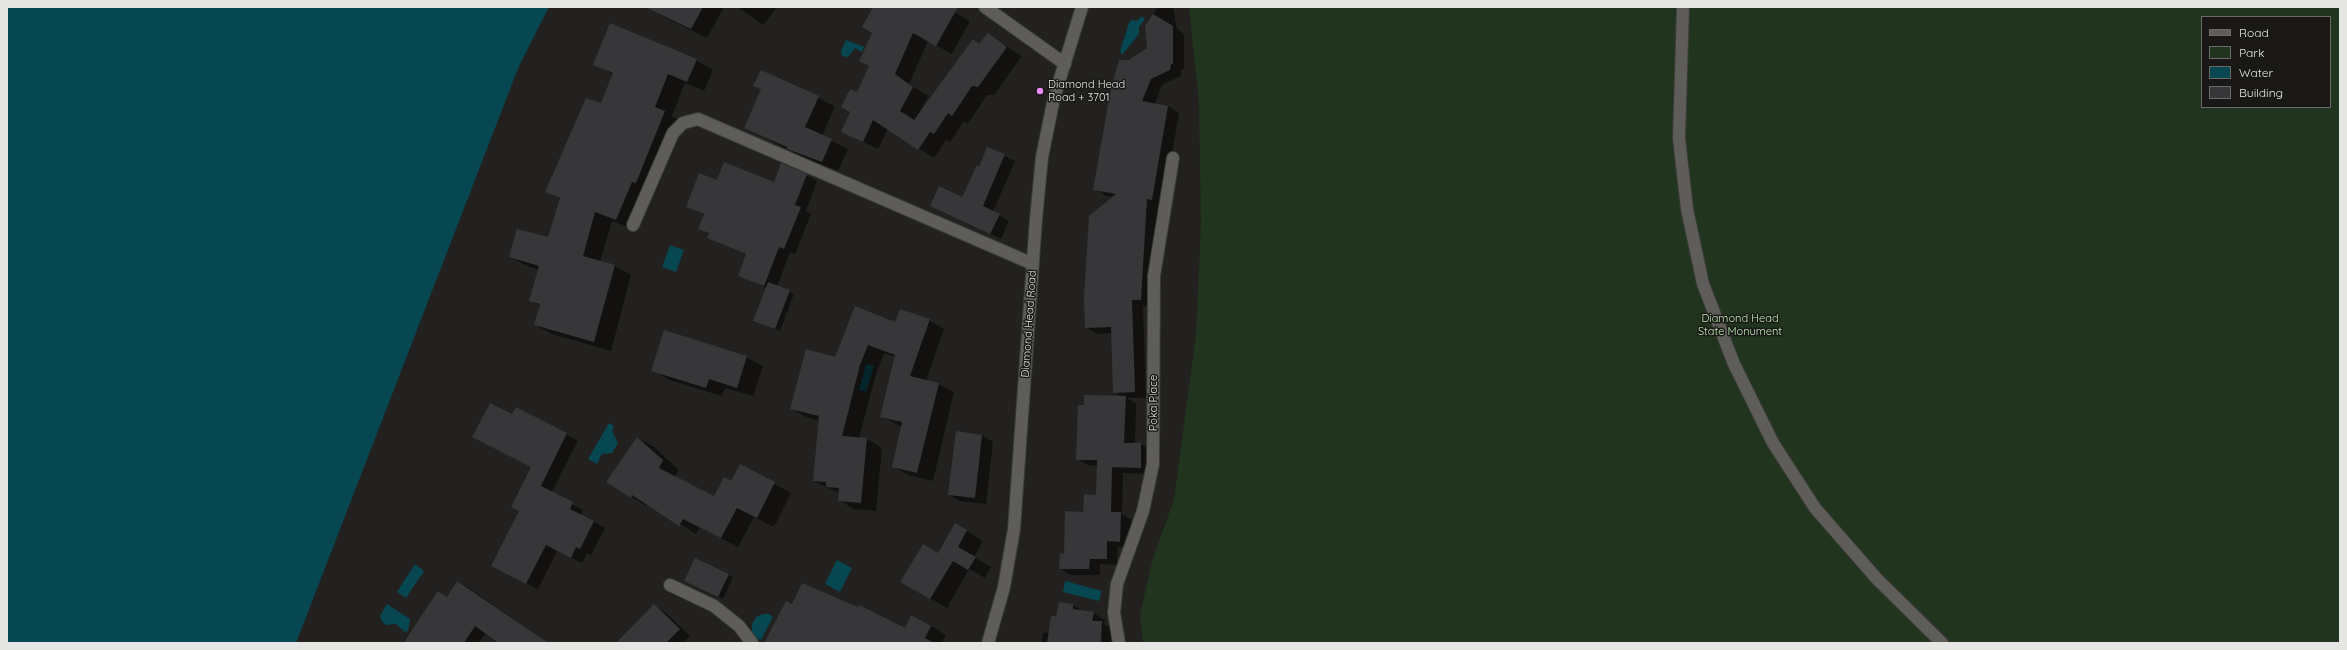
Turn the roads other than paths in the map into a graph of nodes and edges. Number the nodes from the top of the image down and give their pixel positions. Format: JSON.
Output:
{"nodes":[{"id":1,"x":985,"y":7,"type":"edge"},
{"id":2,"x":1082,"y":7,"type":"edge"},
{"id":3,"x":1683,"y":7,"type":"edge"},
{"id":4,"x":1065,"y":64,"type":"junction"},
{"id":5,"x":1172,"y":158,"type":"dead end"},
{"id":6,"x":633,"y":225,"type":"dead end"},
{"id":7,"x":1033,"y":264,"type":"junction"},
{"id":8,"x":670,"y":585,"type":"dead end"},
{"id":9,"x":752,"y":643,"type":"edge"},
{"id":10,"x":988,"y":643,"type":"edge"},
{"id":11,"x":1119,"y":643,"type":"edge"},
{"id":12,"x":1942,"y":643,"type":"edge"}],
"edges":[{"from":1,"to":4,"type":"street"},
{"from":2,"to":4,"type":"street","name":"Diamond Head Road"},
{"from":3,"to":12,"type":"street"},
{"from":4,"to":7,"type":"street","name":"Diamond Head Road"},
{"from":5,"to":11,"type":"street","name":"Poka Place"},
{"from":6,"to":7,"type":"street"},
{"from":7,"to":10,"type":"street","name":"Diamond Head Road"},
{"from":8,"to":9,"type":"street"}]}
